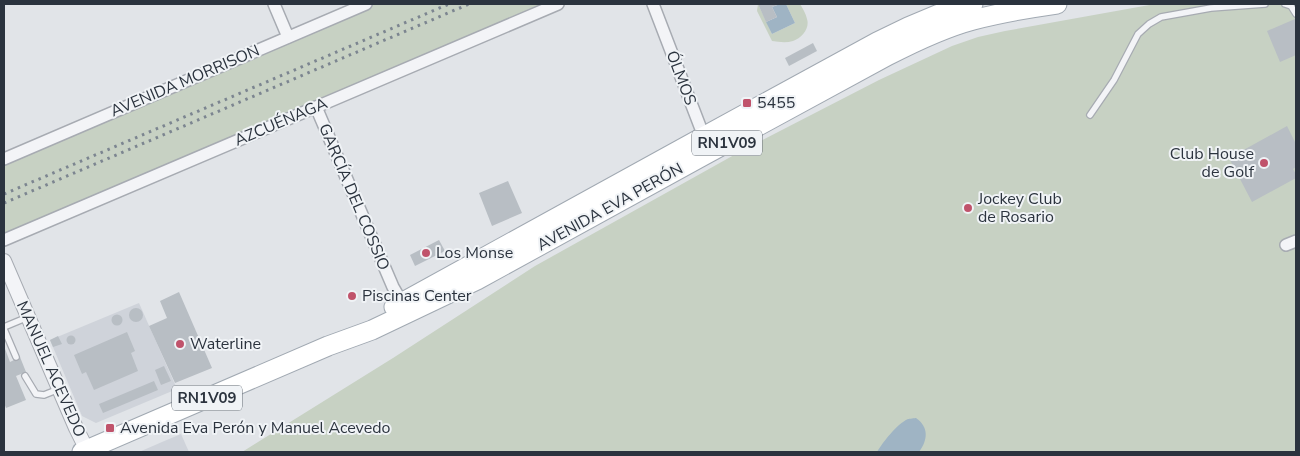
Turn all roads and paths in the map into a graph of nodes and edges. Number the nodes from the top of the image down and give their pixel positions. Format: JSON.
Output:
{"nodes":[{"id":1,"x":274,"y":4,"type":"edge"},
{"id":2,"x":366,"y":4,"type":"edge"},
{"id":3,"x":558,"y":4,"type":"edge"},
{"id":4,"x":653,"y":4,"type":"edge"},
{"id":5,"x":972,"y":4,"type":"edge"},
{"id":6,"x":1057,"y":4,"type":"edge"},
{"id":7,"x":1265,"y":4,"type":"edge"},
{"id":8,"x":1285,"y":4,"type":"edge"},
{"id":9,"x":1033,"y":6,"type":"edge"},
{"id":10,"x":1296,"y":14,"type":"edge"},
{"id":11,"x":288,"y":37,"type":"junction"},
{"id":12,"x":316,"y":107,"type":"junction"},
{"id":13,"x":1090,"y":115,"type":"dead end"},
{"id":14,"x":707,"y":144,"type":"junction"},
{"id":15,"x":4,"y":159,"type":"edge"},
{"id":16,"x":4,"y":240,"type":"edge"},
{"id":17,"x":4,"y":261,"type":"edge"},
{"id":18,"x":405,"y":308,"type":"junction"},
{"id":19,"x":28,"y":317,"type":"junction"},
{"id":20,"x":4,"y":328,"type":"edge"},
{"id":21,"x":16,"y":357,"type":"dead end"},
{"id":22,"x":25,"y":376,"type":"dead end"},
{"id":23,"x":59,"y":389,"type":"junction"},
{"id":24,"x":85,"y":451,"type":"edge"}],
"edges":[{"from":1,"to":11,"type":"street"},
{"from":2,"to":11,"type":"street","name":"AVENIDA MORRISON"},
{"from":3,"to":12,"type":"street","name":"AZCUÉNAGA"},
{"from":4,"to":14,"type":"street","name":"ÓLMOS"},
{"from":5,"to":14,"type":"main road","name":"AVENIDA EVA PERÓN","number":"RN1V09"},
{"from":6,"to":9,"type":"main road","name":"AVENIDA EVA PERÓN","number":"RN1V09"},
{"from":7,"to":13,"type":"lane"},
{"from":8,"to":10,"type":"lane"},
{"from":9,"to":14,"type":"main road","name":"AVENIDA EVA PERÓN","number":"RN1V09"},
{"from":11,"to":15,"type":"street","name":"AVENIDA MORRISON"},
{"from":12,"to":16,"type":"street","name":"AZCUÉNAGA"},
{"from":12,"to":18,"type":"street","name":"GARCÍA DEL COSSIO"},
{"from":14,"to":18,"type":"main road","name":"AVENIDA EVA PERÓN","number":"RN1V09"},
{"from":17,"to":19,"type":"street","name":"MANUEL ACEVEDO"},
{"from":18,"to":24,"type":"main road","name":"AVENIDA EVA PERÓN","number":"RN1V09"},
{"from":19,"to":20,"type":"lane"},
{"from":19,"to":23,"type":"street","name":"MANUEL ACEVEDO"},
{"from":20,"to":21,"type":"lane"},
{"from":22,"to":23,"type":"lane"},
{"from":23,"to":24,"type":"street","name":"MANUEL ACEVEDO"}]}
